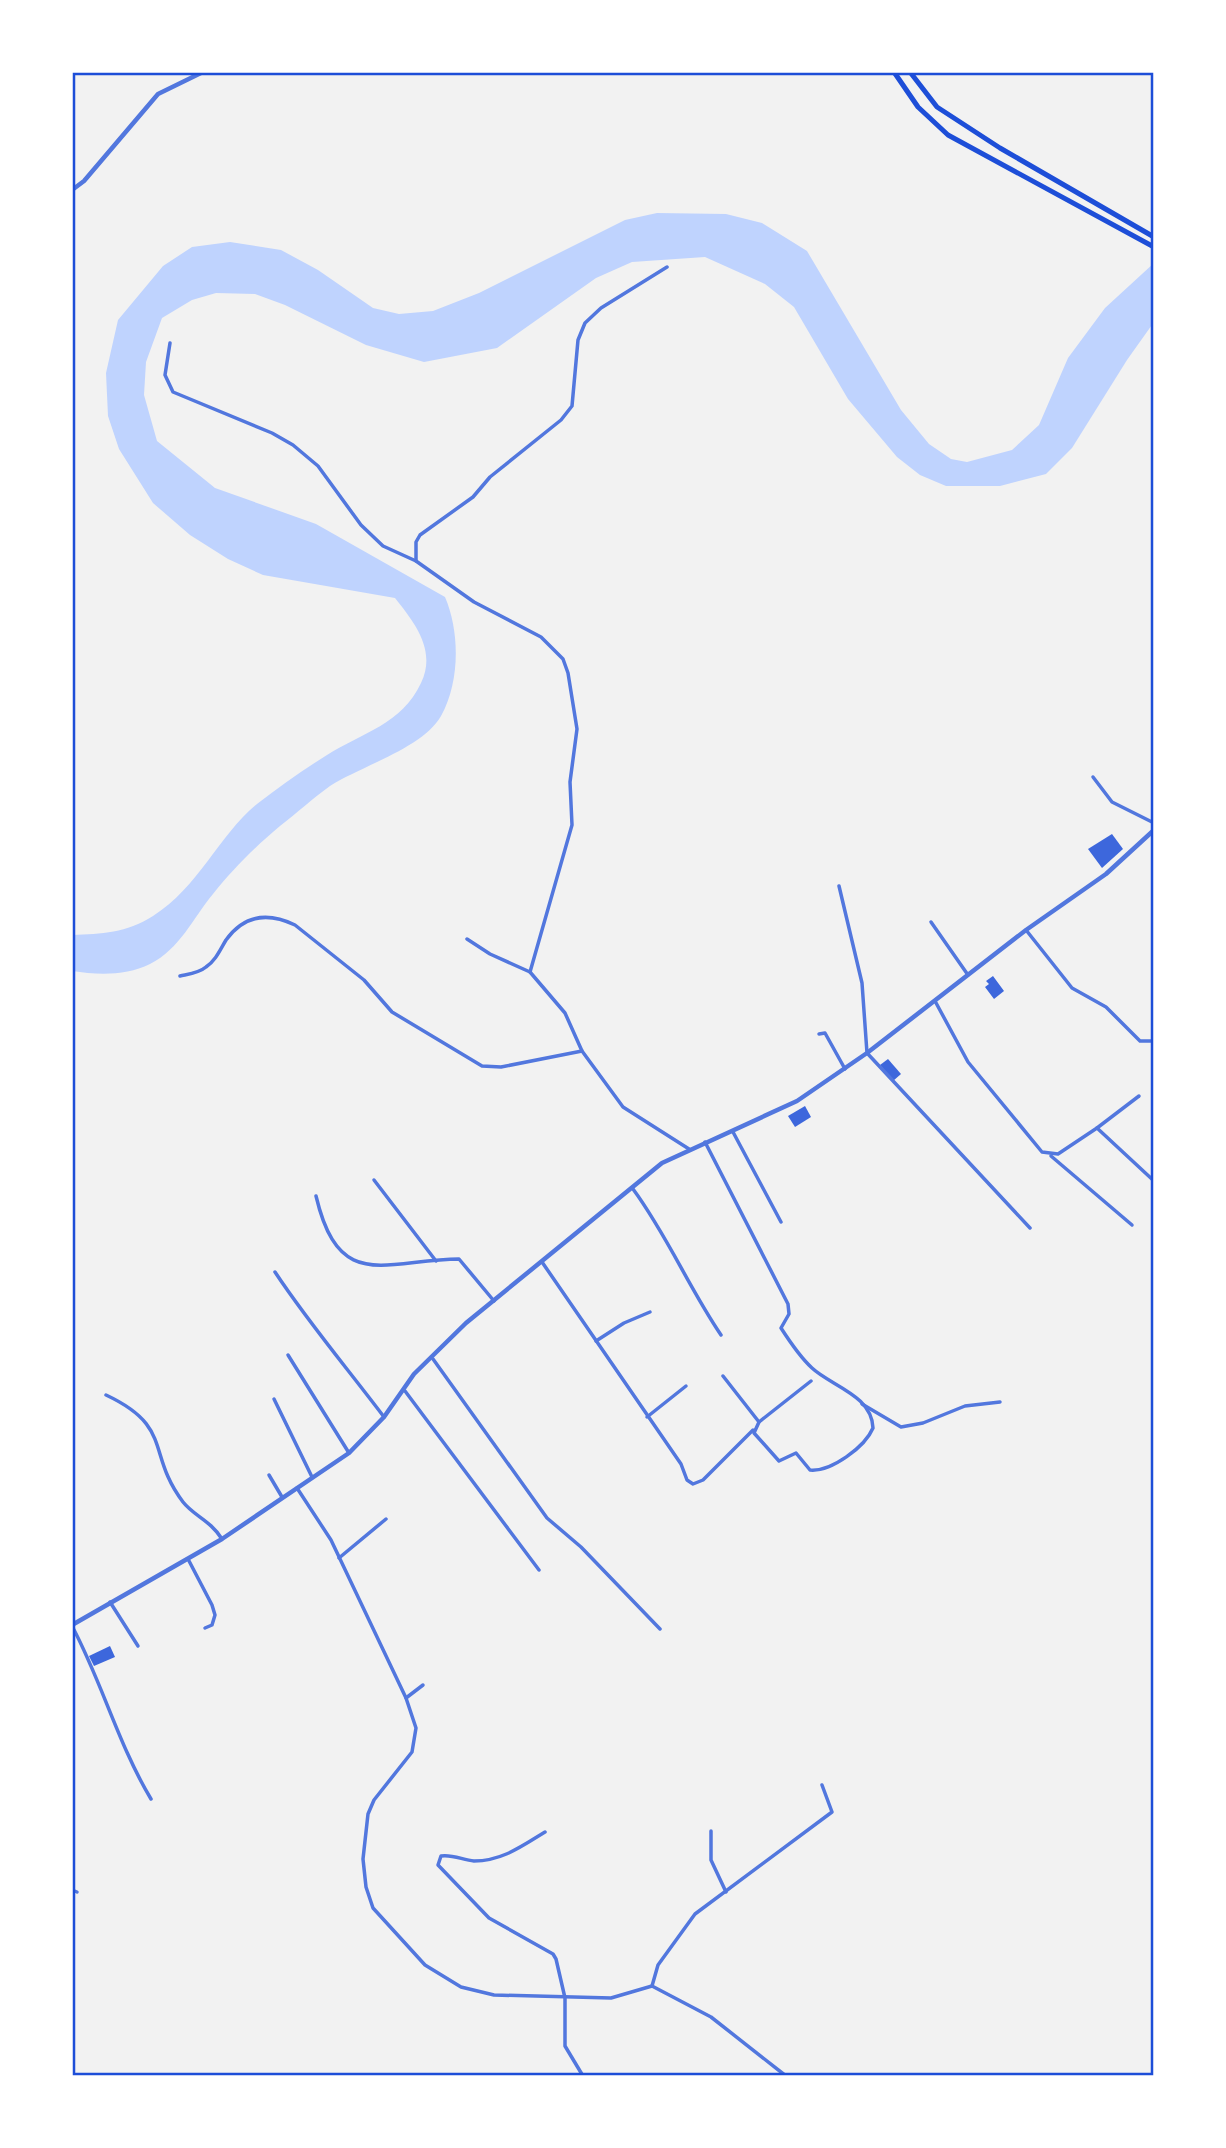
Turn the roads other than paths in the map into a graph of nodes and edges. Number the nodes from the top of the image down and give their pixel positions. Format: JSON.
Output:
{"nodes":[{"id":1,"x":203,"y":72,"type":"edge"},
{"id":2,"x":894,"y":72,"type":"edge"},
{"id":3,"x":910,"y":72,"type":"edge"},
{"id":4,"x":72,"y":190,"type":"edge"},
{"id":5,"x":1154,"y":237,"type":"edge"},
{"id":6,"x":1154,"y":247,"type":"edge"},
{"id":7,"x":667,"y":267,"type":"dead end"},
{"id":8,"x":170,"y":343,"type":"dead end"},
{"id":9,"x":415,"y":561,"type":"junction"},
{"id":10,"x":1093,"y":778,"type":"dead end"},
{"id":11,"x":1154,"y":823,"type":"edge"},
{"id":12,"x":1154,"y":832,"type":"edge"},
{"id":13,"x":839,"y":886,"type":"dead end"},
{"id":14,"x":931,"y":922,"type":"dead end"},
{"id":15,"x":1026,"y":930,"type":"junction"},
{"id":16,"x":467,"y":939,"type":"dead end"},
{"id":17,"x":530,"y":972,"type":"junction"},
{"id":18,"x":968,"y":975,"type":"junction"},
{"id":19,"x":180,"y":976,"type":"dead end"},
{"id":20,"x":935,"y":1001,"type":"junction"},
{"id":21,"x":819,"y":1034,"type":"dead end"},
{"id":22,"x":1154,"y":1041,"type":"edge"},
{"id":23,"x":582,"y":1051,"type":"junction"},
{"id":24,"x":867,"y":1053,"type":"junction"},
{"id":25,"x":845,"y":1069,"type":"junction"},
{"id":26,"x":1139,"y":1096,"type":"dead end"},
{"id":27,"x":1097,"y":1128,"type":"junction"},
{"id":28,"x":733,"y":1132,"type":"junction"},
{"id":29,"x":705,"y":1142,"type":"junction"},
{"id":30,"x":689,"y":1149,"type":"junction"},
{"id":31,"x":1051,"y":1156,"type":"junction"},
{"id":32,"x":374,"y":1180,"type":"dead end"},
{"id":33,"x":1154,"y":1181,"type":"edge"},
{"id":34,"x":633,"y":1189,"type":"junction"},
{"id":35,"x":316,"y":1196,"type":"dead end"},
{"id":36,"x":781,"y":1222,"type":"dead end"},
{"id":37,"x":1132,"y":1225,"type":"dead end"},
{"id":38,"x":1030,"y":1228,"type":"dead end"},
{"id":39,"x":436,"y":1261,"type":"junction"},
{"id":40,"x":542,"y":1262,"type":"junction"},
{"id":41,"x":275,"y":1272,"type":"dead end"},
{"id":42,"x":494,"y":1301,"type":"junction"},
{"id":43,"x":649,"y":1312,"type":"dead end"},
{"id":44,"x":721,"y":1335,"type":"dead end"},
{"id":45,"x":596,"y":1341,"type":"junction"},
{"id":46,"x":288,"y":1355,"type":"dead end"},
{"id":47,"x":433,"y":1359,"type":"junction"},
{"id":48,"x":723,"y":1376,"type":"dead end"},
{"id":49,"x":811,"y":1381,"type":"dead end"},
{"id":50,"x":686,"y":1386,"type":"dead end"},
{"id":51,"x":405,"y":1391,"type":"junction"},
{"id":52,"x":106,"y":1395,"type":"dead end"},
{"id":53,"x":274,"y":1399,"type":"dead end"},
{"id":54,"x":1000,"y":1402,"type":"dead end"},
{"id":55,"x":860,"y":1404,"type":"junction"},
{"id":56,"x":384,"y":1417,"type":"junction"},
{"id":57,"x":647,"y":1417,"type":"junction"},
{"id":58,"x":759,"y":1422,"type":"junction"},
{"id":59,"x":753,"y":1430,"type":"junction"},
{"id":60,"x":349,"y":1453,"type":"junction"},
{"id":61,"x":269,"y":1475,"type":"dead end"},
{"id":62,"x":312,"y":1477,"type":"junction"},
{"id":63,"x":297,"y":1488,"type":"junction"},
{"id":64,"x":282,"y":1497,"type":"junction"},
{"id":65,"x":386,"y":1519,"type":"dead end"},
{"id":66,"x":222,"y":1539,"type":"junction"},
{"id":67,"x":187,"y":1557,"type":"junction"},
{"id":68,"x":339,"y":1558,"type":"junction"},
{"id":69,"x":539,"y":1570,"type":"dead end"},
{"id":70,"x":110,"y":1602,"type":"junction"},
{"id":71,"x":72,"y":1625,"type":"edge"},
{"id":72,"x":205,"y":1628,"type":"dead end"},
{"id":73,"x":660,"y":1629,"type":"dead end"},
{"id":74,"x":138,"y":1646,"type":"dead end"},
{"id":75,"x":423,"y":1685,"type":"dead end"},
{"id":76,"x":406,"y":1698,"type":"junction"},
{"id":77,"x":822,"y":1785,"type":"dead end"},
{"id":78,"x":150,"y":1799,"type":"dead end"},
{"id":79,"x":545,"y":1832,"type":"dead end"},
{"id":80,"x":711,"y":1832,"type":"dead end"},
{"id":81,"x":726,"y":1892,"type":"junction"},
{"id":82,"x":652,"y":1986,"type":"junction"},
{"id":83,"x":565,"y":1998,"type":"junction"},
{"id":84,"x":583,"y":2076,"type":"edge"},
{"id":85,"x":786,"y":2076,"type":"edge"}],
"edges":[{"from":1,"to":4,"type":"street"},
{"from":2,"to":6,"type":"main road"},
{"from":3,"to":5,"type":"main road"},
{"from":7,"to":9,"type":"street"},
{"from":8,"to":9,"type":"street"},
{"from":9,"to":17,"type":"street"},
{"from":10,"to":11,"type":"street"},
{"from":12,"to":15,"type":"street"},
{"from":13,"to":24,"type":"street"},
{"from":14,"to":18,"type":"street"},
{"from":15,"to":18,"type":"street"},
{"from":15,"to":22,"type":"street"},
{"from":16,"to":17,"type":"street"},
{"from":17,"to":23,"type":"street"},
{"from":18,"to":20,"type":"street"},
{"from":19,"to":23,"type":"street"},
{"from":20,"to":24,"type":"street"},
{"from":20,"to":31,"type":"street"},
{"from":21,"to":25,"type":"street"},
{"from":23,"to":30,"type":"street"},
{"from":24,"to":25,"type":"street"},
{"from":24,"to":38,"type":"street"},
{"from":25,"to":28,"type":"street"},
{"from":26,"to":27,"type":"street"},
{"from":27,"to":31,"type":"street"},
{"from":27,"to":33,"type":"street"},
{"from":28,"to":29,"type":"street"},
{"from":28,"to":36,"type":"street"},
{"from":29,"to":30,"type":"street"},
{"from":29,"to":55,"type":"street"},
{"from":30,"to":34,"type":"street"},
{"from":31,"to":37,"type":"street"},
{"from":32,"to":39,"type":"street"},
{"from":34,"to":40,"type":"street"},
{"from":34,"to":44,"type":"street"},
{"from":35,"to":39,"type":"street"},
{"from":39,"to":42,"type":"street"},
{"from":40,"to":42,"type":"street"},
{"from":40,"to":45,"type":"street"},
{"from":41,"to":56,"type":"street"},
{"from":42,"to":47,"type":"street"},
{"from":43,"to":45,"type":"street"},
{"from":45,"to":57,"type":"street"},
{"from":46,"to":60,"type":"street"},
{"from":47,"to":51,"type":"street"},
{"from":47,"to":73,"type":"street"},
{"from":48,"to":58,"type":"street"},
{"from":49,"to":58,"type":"street"},
{"from":50,"to":57,"type":"street"},
{"from":51,"to":56,"type":"street"},
{"from":51,"to":69,"type":"street"},
{"from":52,"to":66,"type":"street"},
{"from":53,"to":62,"type":"street"},
{"from":54,"to":55,"type":"street"},
{"from":55,"to":59,"type":"street"},
{"from":56,"to":60,"type":"street"},
{"from":57,"to":59,"type":"street"},
{"from":58,"to":59,"type":"street"},
{"from":60,"to":62,"type":"street"},
{"from":61,"to":64,"type":"street"},
{"from":62,"to":63,"type":"street"},
{"from":63,"to":64,"type":"street"},
{"from":63,"to":68,"type":"street"},
{"from":64,"to":66,"type":"street"},
{"from":65,"to":68,"type":"street"},
{"from":66,"to":67,"type":"street"},
{"from":67,"to":70,"type":"street"},
{"from":67,"to":72,"type":"street"},
{"from":68,"to":76,"type":"street"},
{"from":70,"to":71,"type":"street"},
{"from":70,"to":74,"type":"street"},
{"from":71,"to":78,"type":"street"},
{"from":75,"to":76,"type":"street"},
{"from":76,"to":83,"type":"street"},
{"from":77,"to":81,"type":"street"},
{"from":79,"to":83,"type":"street"},
{"from":80,"to":81,"type":"street"},
{"from":81,"to":82,"type":"street"},
{"from":82,"to":83,"type":"street"},
{"from":82,"to":85,"type":"street"},
{"from":83,"to":84,"type":"street"}]}
